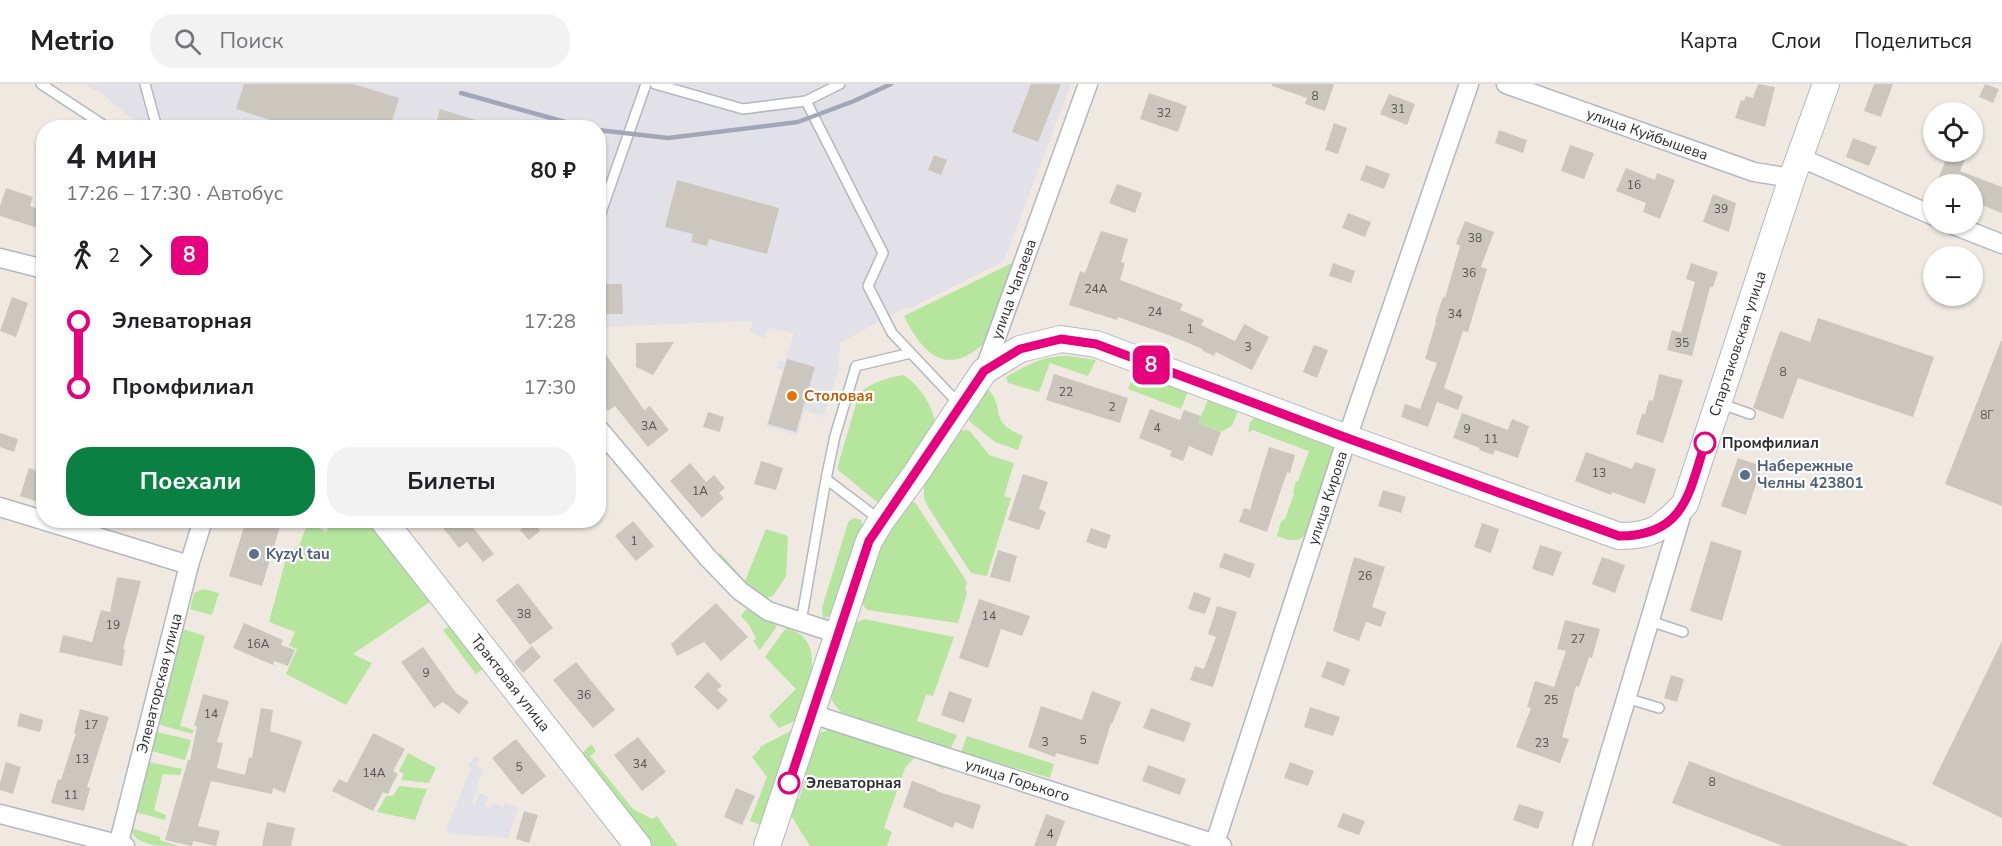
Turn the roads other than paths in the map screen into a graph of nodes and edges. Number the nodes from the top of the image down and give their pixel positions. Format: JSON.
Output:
{"nodes":[{"id":1,"x":41,"y":84,"type":"edge"},
{"id":2,"x":145,"y":84,"type":"edge"},
{"id":3,"x":646,"y":84,"type":"edge"},
{"id":4,"x":655,"y":84,"type":"edge"},
{"id":5,"x":840,"y":84,"type":"edge"},
{"id":6,"x":1088,"y":84,"type":"edge"},
{"id":7,"x":1469,"y":84,"type":"edge"},
{"id":8,"x":1506,"y":84,"type":"edge"},
{"id":9,"x":1826,"y":84,"type":"edge"},
{"id":10,"x":806,"y":101,"type":"junction"},
{"id":11,"x":96,"y":120,"type":"edge"},
{"id":12,"x":156,"y":120,"type":"edge"},
{"id":13,"x":1795,"y":168,"type":"junction"},
{"id":14,"x":606,"y":198,"type":"edge"},
{"id":15,"x":1923,"y":212,"type":"edge"},
{"id":16,"x":1976,"y":234,"type":"edge"},
{"id":17,"x":2002,"y":244,"type":"edge"},
{"id":18,"x":0,"y":258,"type":"edge"},
{"id":19,"x":36,"y":267,"type":"edge"},
{"id":20,"x":910,"y":353,"type":"junction"},
{"id":21,"x":984,"y":371,"type":"junction"},
{"id":22,"x":1718,"y":402,"type":"junction"},
{"id":23,"x":961,"y":405,"type":"junction"},
{"id":24,"x":1750,"y":414,"type":"dead end"},
{"id":25,"x":606,"y":437,"type":"edge"},
{"id":26,"x":1347,"y":438,"type":"junction"},
{"id":27,"x":826,"y":479,"type":"junction"},
{"id":28,"x":1685,"y":504,"type":"junction"},
{"id":29,"x":0,"y":507,"type":"edge"},
{"id":30,"x":36,"y":518,"type":"edge"},
{"id":31,"x":881,"y":521,"type":"junction"},
{"id":32,"x":68,"y":528,"type":"edge"},
{"id":33,"x":201,"y":528,"type":"edge"},
{"id":34,"x":389,"y":528,"type":"edge"},
{"id":35,"x":189,"y":565,"type":"junction"},
{"id":36,"x":1650,"y":621,"type":"junction"},
{"id":37,"x":801,"y":622,"type":"junction"},
{"id":38,"x":1683,"y":632,"type":"dead end"},
{"id":39,"x":838,"y":634,"type":"junction"},
{"id":40,"x":1626,"y":698,"type":"junction"},
{"id":41,"x":1659,"y":708,"type":"dead end"},
{"id":42,"x":812,"y":714,"type":"junction"},
{"id":43,"x":0,"y":814,"type":"edge"},
{"id":44,"x":120,"y":845,"type":"edge"},
{"id":45,"x":1217,"y":845,"type":"edge"},
{"id":46,"x":638,"y":846,"type":"edge"},
{"id":47,"x":767,"y":846,"type":"edge"},
{"id":48,"x":1582,"y":846,"type":"edge"}],
"edges":[{"from":1,"to":11,"type":"lane"},
{"from":2,"to":12,"type":"lane"},
{"from":3,"to":14,"type":"lane"},
{"from":4,"to":10,"type":"lane"},
{"from":5,"to":10,"type":"lane"},
{"from":6,"to":21,"type":"street","name":"улица Чапаева"},
{"from":7,"to":26,"type":"street","name":"улица Кирова"},
{"from":8,"to":13,"type":"street","name":"улица Куйбышева"},
{"from":9,"to":13,"type":"street","name":"Спартаковская улица"},
{"from":10,"to":20,"type":"lane"},
{"from":13,"to":15,"type":"street","name":"улица Куйбышева"},
{"from":13,"to":22,"type":"street","name":"Спартаковская улица"},
{"from":16,"to":17,"type":"street"},
{"from":18,"to":19,"type":"street"},
{"from":20,"to":23,"type":"lane"},
{"from":20,"to":27,"type":"lane"},
{"from":21,"to":23,"type":"street","name":"улица Чапаева"},
{"from":21,"to":26,"type":"street"},
{"from":22,"to":24,"type":"lane"},
{"from":22,"to":28,"type":"street","name":"Спартаковская улица"},
{"from":23,"to":31,"type":"street","name":"улица Чапаева"},
{"from":25,"to":37,"type":"street"},
{"from":26,"to":28,"type":"street"},
{"from":26,"to":45,"type":"street","name":"улица Кирова"},
{"from":27,"to":31,"type":"lane"},
{"from":27,"to":37,"type":"lane"},
{"from":28,"to":36,"type":"street","name":"Спартаковская улица"},
{"from":29,"to":30,"type":"street"},
{"from":31,"to":39,"type":"street","name":"улица Чапаева"},
{"from":32,"to":35,"type":"street"},
{"from":33,"to":35,"type":"street","name":"Элеваторская улица"},
{"from":34,"to":46,"type":"street","name":"Трактовая улица"},
{"from":35,"to":44,"type":"street","name":"Элеваторская улица"},
{"from":36,"to":38,"type":"lane"},
{"from":36,"to":40,"type":"street","name":"Спартаковская улица"},
{"from":37,"to":39,"type":"street"},
{"from":39,"to":42,"type":"street","name":"улица Чапаева"},
{"from":40,"to":41,"type":"lane"},
{"from":40,"to":48,"type":"street","name":"Спартаковская улица"},
{"from":42,"to":45,"type":"street","name":"улица Горького"},
{"from":42,"to":47,"type":"street","name":"улица Чапаева"},
{"from":43,"to":44,"type":"street"}]}
